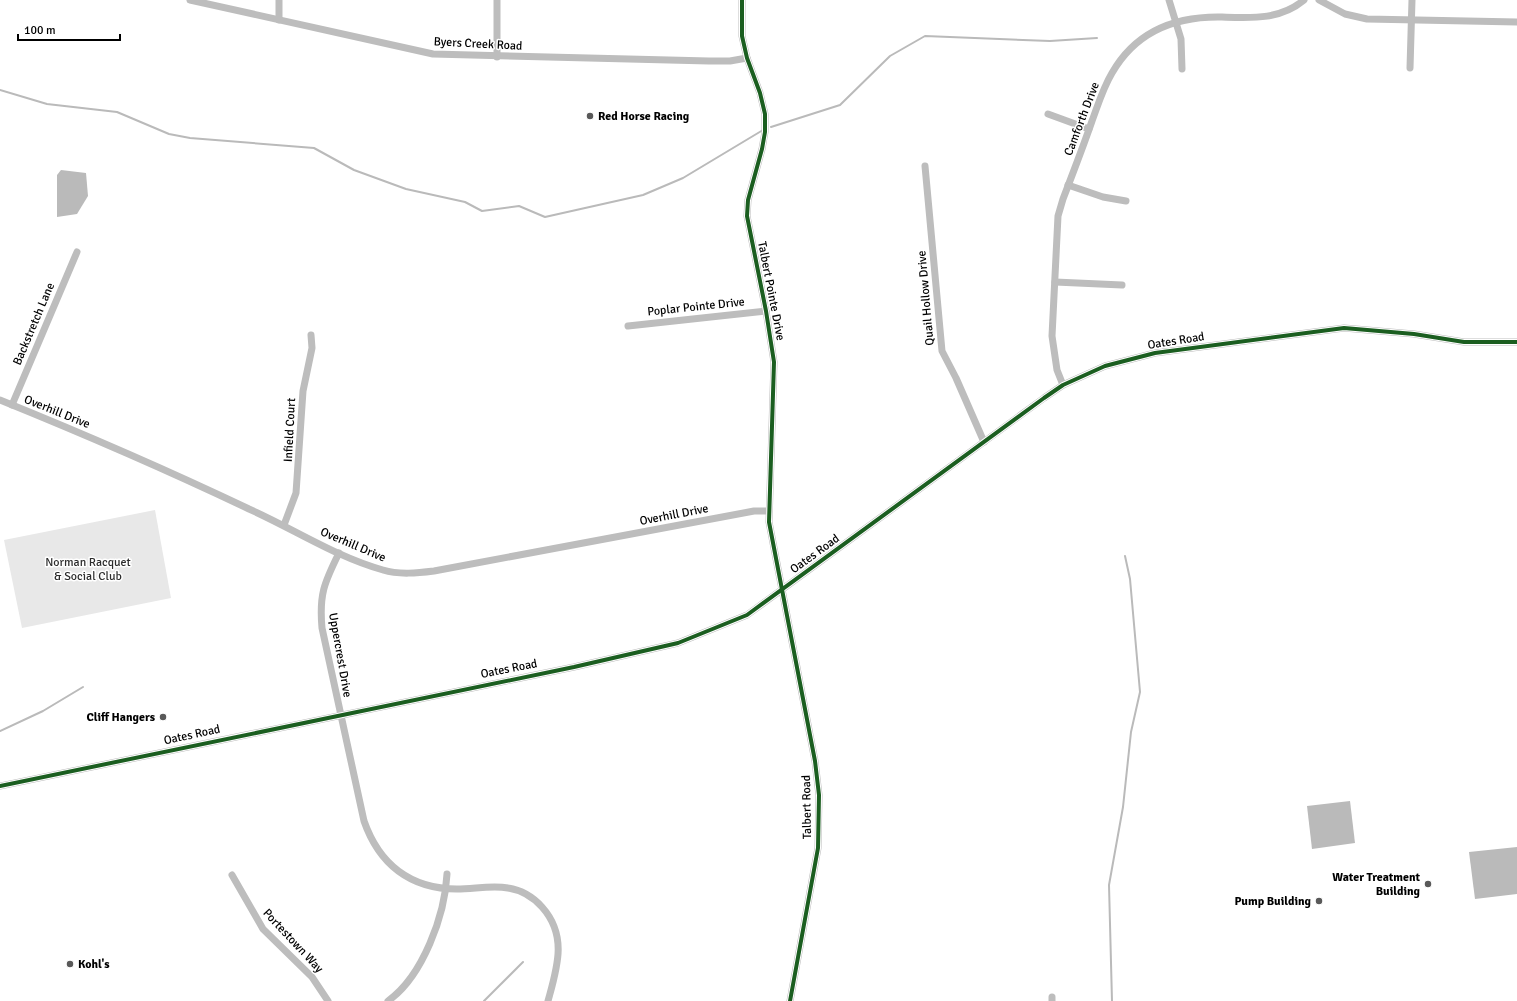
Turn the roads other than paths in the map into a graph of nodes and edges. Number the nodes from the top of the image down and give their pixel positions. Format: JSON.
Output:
{"nodes":[{"id":1,"x":190,"y":0,"type":"edge"},
{"id":2,"x":279,"y":0,"type":"edge"},
{"id":3,"x":497,"y":0,"type":"edge"},
{"id":4,"x":742,"y":0,"type":"edge"},
{"id":5,"x":1169,"y":0,"type":"edge"},
{"id":6,"x":1304,"y":0,"type":"edge"},
{"id":7,"x":1319,"y":0,"type":"edge"},
{"id":8,"x":1412,"y":0,"type":"edge"},
{"id":9,"x":279,"y":20,"type":"junction"},
{"id":10,"x":1412,"y":20,"type":"junction"},
{"id":11,"x":1175,"y":22,"type":"junction"},
{"id":12,"x":1517,"y":22,"type":"edge"},
{"id":13,"x":497,"y":57,"type":"junction"},
{"id":14,"x":747,"y":58,"type":"junction"},
{"id":15,"x":1410,"y":68,"type":"dead end"},
{"id":16,"x":1182,"y":69,"type":"dead end"},
{"id":17,"x":1048,"y":114,"type":"dead end"},
{"id":18,"x":1089,"y":129,"type":"junction"},
{"id":19,"x":926,"y":166,"type":"dead end"},
{"id":20,"x":1068,"y":185,"type":"junction"},
{"id":21,"x":1126,"y":200,"type":"dead end"},
{"id":22,"x":77,"y":252,"type":"dead end"},
{"id":23,"x":1055,"y":282,"type":"junction"},
{"id":24,"x":1122,"y":285,"type":"dead end"},
{"id":25,"x":766,"y":311,"type":"junction"},
{"id":26,"x":628,"y":326,"type":"dead end"},
{"id":27,"x":312,"y":336,"type":"dead end"},
{"id":28,"x":1517,"y":342,"type":"edge"},
{"id":29,"x":1063,"y":385,"type":"junction"},
{"id":30,"x":0,"y":400,"type":"edge"},
{"id":31,"x":12,"y":405,"type":"junction"},
{"id":32,"x":984,"y":442,"type":"junction"},
{"id":33,"x":769,"y":511,"type":"junction"},
{"id":34,"x":284,"y":525,"type":"junction"},
{"id":35,"x":339,"y":554,"type":"junction"},
{"id":36,"x":781,"y":590,"type":"junction"},
{"id":37,"x":340,"y":715,"type":"junction"},
{"id":38,"x":0,"y":786,"type":"edge"},
{"id":39,"x":232,"y":874,"type":"dead end"},
{"id":40,"x":447,"y":874,"type":"dead end"},
{"id":41,"x":446,"y":888,"type":"junction"},
{"id":42,"x":328,"y":1001,"type":"edge"},
{"id":43,"x":388,"y":1001,"type":"edge"},
{"id":44,"x":548,"y":1001,"type":"edge"},
{"id":45,"x":790,"y":1001,"type":"edge"}],
"edges":[{"from":1,"to":9,"type":"street","name":"Byers Creek Road"},
{"from":2,"to":9,"type":"street"},
{"from":3,"to":13,"type":"street"},
{"from":4,"to":14,"type":"street","name":"Talbert Pointe Drive"},
{"from":5,"to":11,"type":"street"},
{"from":6,"to":11,"type":"street","name":"Camforth Drive"},
{"from":7,"to":10,"type":"street"},
{"from":8,"to":10,"type":"street"},
{"from":9,"to":13,"type":"street","name":"Byers Creek Road"},
{"from":10,"to":12,"type":"street"},
{"from":10,"to":15,"type":"street"},
{"from":11,"to":16,"type":"street"},
{"from":11,"to":18,"type":"street","name":"Camforth Drive"},
{"from":13,"to":14,"type":"street","name":"Byers Creek Road"},
{"from":14,"to":25,"type":"street","name":"Talbert Pointe Drive"},
{"from":17,"to":18,"type":"street"},
{"from":18,"to":20,"type":"street","name":"Camforth Drive"},
{"from":19,"to":32,"type":"street","name":"Quail Hollow Drive"},
{"from":20,"to":21,"type":"street"},
{"from":20,"to":23,"type":"street","name":"Camforth Drive"},
{"from":22,"to":31,"type":"street","name":"Backstretch Lane"},
{"from":23,"to":24,"type":"street"},
{"from":23,"to":29,"type":"street","name":"Camforth Drive"},
{"from":25,"to":26,"type":"street","name":"Poplar Pointe Drive"},
{"from":25,"to":33,"type":"street","name":"Talbert Pointe Drive"},
{"from":27,"to":34,"type":"street","name":"Infield Court"},
{"from":28,"to":29,"type":"street","name":"Oates Road"},
{"from":29,"to":32,"type":"street","name":"Oates Road"},
{"from":30,"to":31,"type":"street","name":"Overhill Drive"},
{"from":31,"to":34,"type":"street","name":"Overhill Drive"},
{"from":32,"to":36,"type":"street","name":"Oates Road"},
{"from":33,"to":35,"type":"street","name":"Overhill Drive"},
{"from":33,"to":36,"type":"street","name":"Talbert Pointe Drive"},
{"from":34,"to":35,"type":"street","name":"Overhill Drive"},
{"from":35,"to":37,"type":"street","name":"Uppercrest Drive"},
{"from":36,"to":37,"type":"street","name":"Oates Road"},
{"from":36,"to":45,"type":"street","name":"Talbert Road"},
{"from":37,"to":38,"type":"street","name":"Oates Road"},
{"from":37,"to":41,"type":"street","name":"Uppercrest Drive"},
{"from":39,"to":42,"type":"street","name":"Portestown Way"},
{"from":40,"to":41,"type":"street"},
{"from":41,"to":43,"type":"street"},
{"from":41,"to":44,"type":"street","name":"Uppercrest Drive"}]}
